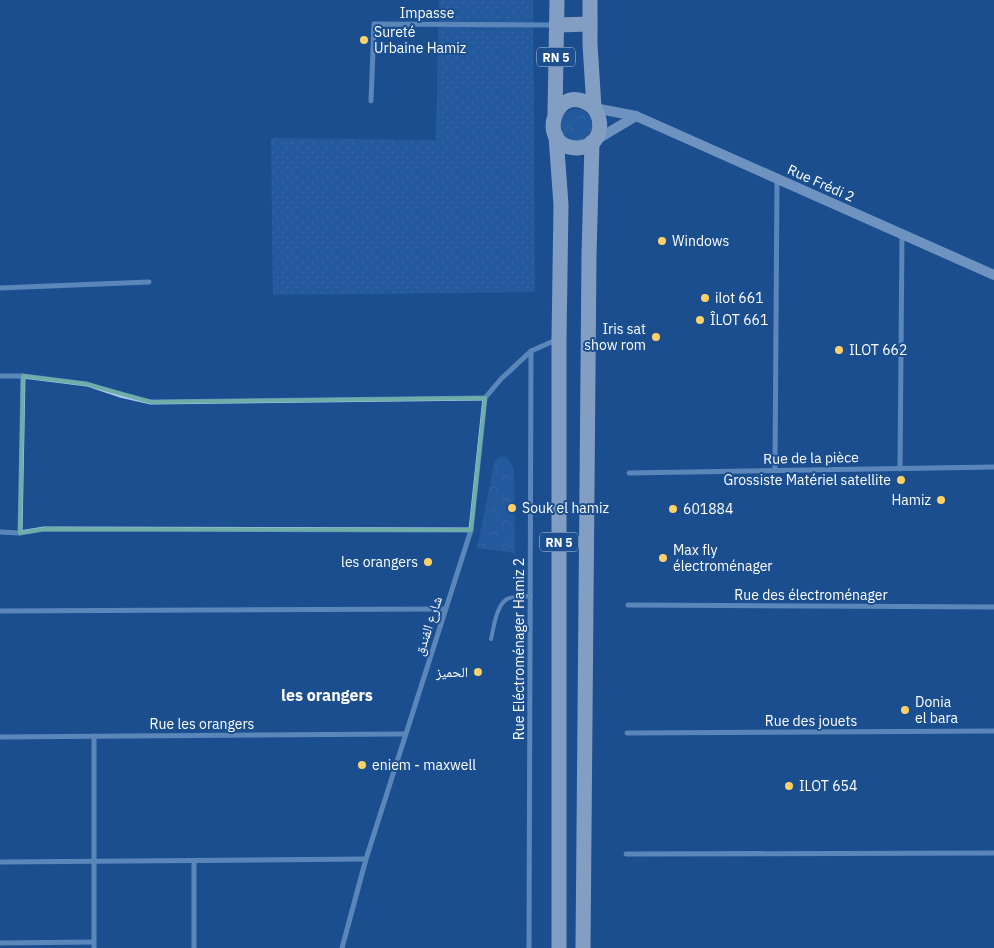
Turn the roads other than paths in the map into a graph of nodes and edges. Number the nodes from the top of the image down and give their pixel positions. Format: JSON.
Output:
{"nodes":[{"id":1,"x":557,"y":0,"type":"edge"},
{"id":2,"x":590,"y":0,"type":"edge"},
{"id":3,"x":590,"y":24,"type":"junction"},
{"id":4,"x":557,"y":25,"type":"junction"},
{"id":5,"x":371,"y":101,"type":"dead end"},
{"id":6,"x":594,"y":108,"type":"junction"},
{"id":7,"x":554,"y":114,"type":"junction"},
{"id":8,"x":636,"y":116,"type":"junction"},
{"id":9,"x":556,"y":136,"type":"junction"},
{"id":10,"x":592,"y":142,"type":"junction"},
{"id":11,"x":777,"y":179,"type":"junction"},
{"id":12,"x":902,"y":234,"type":"junction"},
{"id":13,"x":994,"y":275,"type":"edge"},
{"id":14,"x":149,"y":282,"type":"dead end"},
{"id":15,"x":0,"y":288,"type":"edge"},
{"id":16,"x":559,"y":338,"type":"junction"},
{"id":17,"x":532,"y":351,"type":"junction"},
{"id":18,"x":0,"y":376,"type":"edge"},
{"id":19,"x":23,"y":376,"type":"junction"},
{"id":20,"x":485,"y":398,"type":"junction"},
{"id":21,"x":994,"y":467,"type":"edge"},
{"id":22,"x":900,"y":469,"type":"junction"},
{"id":23,"x":775,"y":470,"type":"junction"},
{"id":24,"x":629,"y":474,"type":"dead end"},
{"id":25,"x":471,"y":530,"type":"junction"},
{"id":26,"x":0,"y":532,"type":"edge"},
{"id":27,"x":20,"y":533,"type":"junction"},
{"id":28,"x":530,"y":596,"type":"junction"},
{"id":29,"x":628,"y":605,"type":"dead end"},
{"id":30,"x":994,"y":607,"type":"edge"},
{"id":31,"x":445,"y":609,"type":"junction"},
{"id":32,"x":0,"y":611,"type":"edge"},
{"id":33,"x":491,"y":639,"type":"dead end"},
{"id":34,"x":994,"y":731,"type":"edge"},
{"id":35,"x":628,"y":733,"type":"dead end"},
{"id":36,"x":405,"y":734,"type":"junction"},
{"id":37,"x":0,"y":736,"type":"edge"},
{"id":38,"x":94,"y":736,"type":"junction"},
{"id":39,"x":994,"y":853,"type":"edge"},
{"id":40,"x":626,"y":854,"type":"dead end"},
{"id":41,"x":366,"y":859,"type":"junction"},
{"id":42,"x":94,"y":861,"type":"junction"},
{"id":43,"x":194,"y":861,"type":"junction"},
{"id":44,"x":0,"y":862,"type":"edge"},
{"id":45,"x":0,"y":943,"type":"edge"},
{"id":46,"x":94,"y":945,"type":"edge"},
{"id":47,"x":194,"y":948,"type":"edge"},
{"id":48,"x":342,"y":948,"type":"edge"},
{"id":49,"x":529,"y":948,"type":"edge"},
{"id":50,"x":559,"y":948,"type":"edge"},
{"id":51,"x":583,"y":948,"type":"edge"}],
"edges":[{"from":1,"to":4,"type":"highway","number":"RN 5"},
{"from":2,"to":3,"type":"highway","number":"RN 5"},
{"from":3,"to":4,"type":"highway"},
{"from":3,"to":6,"type":"highway","number":"RN 5"},
{"from":4,"to":5,"type":"street","name":"Impasse"},
{"from":4,"to":7,"type":"highway","number":"RN 5"},
{"from":6,"to":7,"type":"highway"},
{"from":6,"to":8,"type":"street","name":"Rue Frédi 2"},
{"from":6,"to":10,"type":"highway"},
{"from":7,"to":9,"type":"highway"},
{"from":8,"to":10,"type":"street"},
{"from":8,"to":11,"type":"street","name":"Rue Frédi 2"},
{"from":9,"to":10,"type":"highway"},
{"from":9,"to":16,"type":"highway","number":"RN 5"},
{"from":10,"to":51,"type":"highway","number":"RN 5"},
{"from":11,"to":12,"type":"street","name":"Rue Frédi 2"},
{"from":11,"to":23,"type":"street"},
{"from":12,"to":13,"type":"street","name":"Rue Frédi 2"},
{"from":12,"to":22,"type":"street"},
{"from":14,"to":15,"type":"street"},
{"from":16,"to":17,"type":"street"},
{"from":16,"to":50,"type":"highway","number":"RN 5"},
{"from":17,"to":20,"type":"street"},
{"from":17,"to":28,"type":"street","name":"Rue Eléctroménager Hamiz 2"},
{"from":18,"to":19,"type":"street"},
{"from":19,"to":20,"type":"street"},
{"from":19,"to":27,"type":"street"},
{"from":20,"to":25,"type":"street","name":"شارع الفندق"},
{"from":21,"to":22,"type":"street","name":"Rue de la pièce"},
{"from":22,"to":23,"type":"street","name":"Rue de la pièce"},
{"from":23,"to":24,"type":"street","name":"Rue de la pièce"},
{"from":25,"to":27,"type":"street"},
{"from":25,"to":31,"type":"street","name":"شارع الفندق"},
{"from":26,"to":27,"type":"street"},
{"from":28,"to":33,"type":"lane"},
{"from":28,"to":49,"type":"street","name":"Rue Eléctroménager Hamiz 2"},
{"from":29,"to":30,"type":"street","name":"Rue des électroménager"},
{"from":31,"to":32,"type":"street"},
{"from":31,"to":36,"type":"street","name":"شارع الفندق"},
{"from":34,"to":35,"type":"street","name":"Rue des jouets"},
{"from":36,"to":38,"type":"street","name":"Rue les orangers"},
{"from":36,"to":41,"type":"street","name":"شارع الفندق"},
{"from":37,"to":38,"type":"street","name":"Rue les orangers"},
{"from":38,"to":42,"type":"street"},
{"from":39,"to":40,"type":"street"},
{"from":41,"to":43,"type":"street"},
{"from":41,"to":48,"type":"street","name":"شارع الفندق"},
{"from":42,"to":43,"type":"street"},
{"from":42,"to":44,"type":"street"},
{"from":42,"to":46,"type":"street"},
{"from":43,"to":47,"type":"street"},
{"from":45,"to":46,"type":"street"}]}
